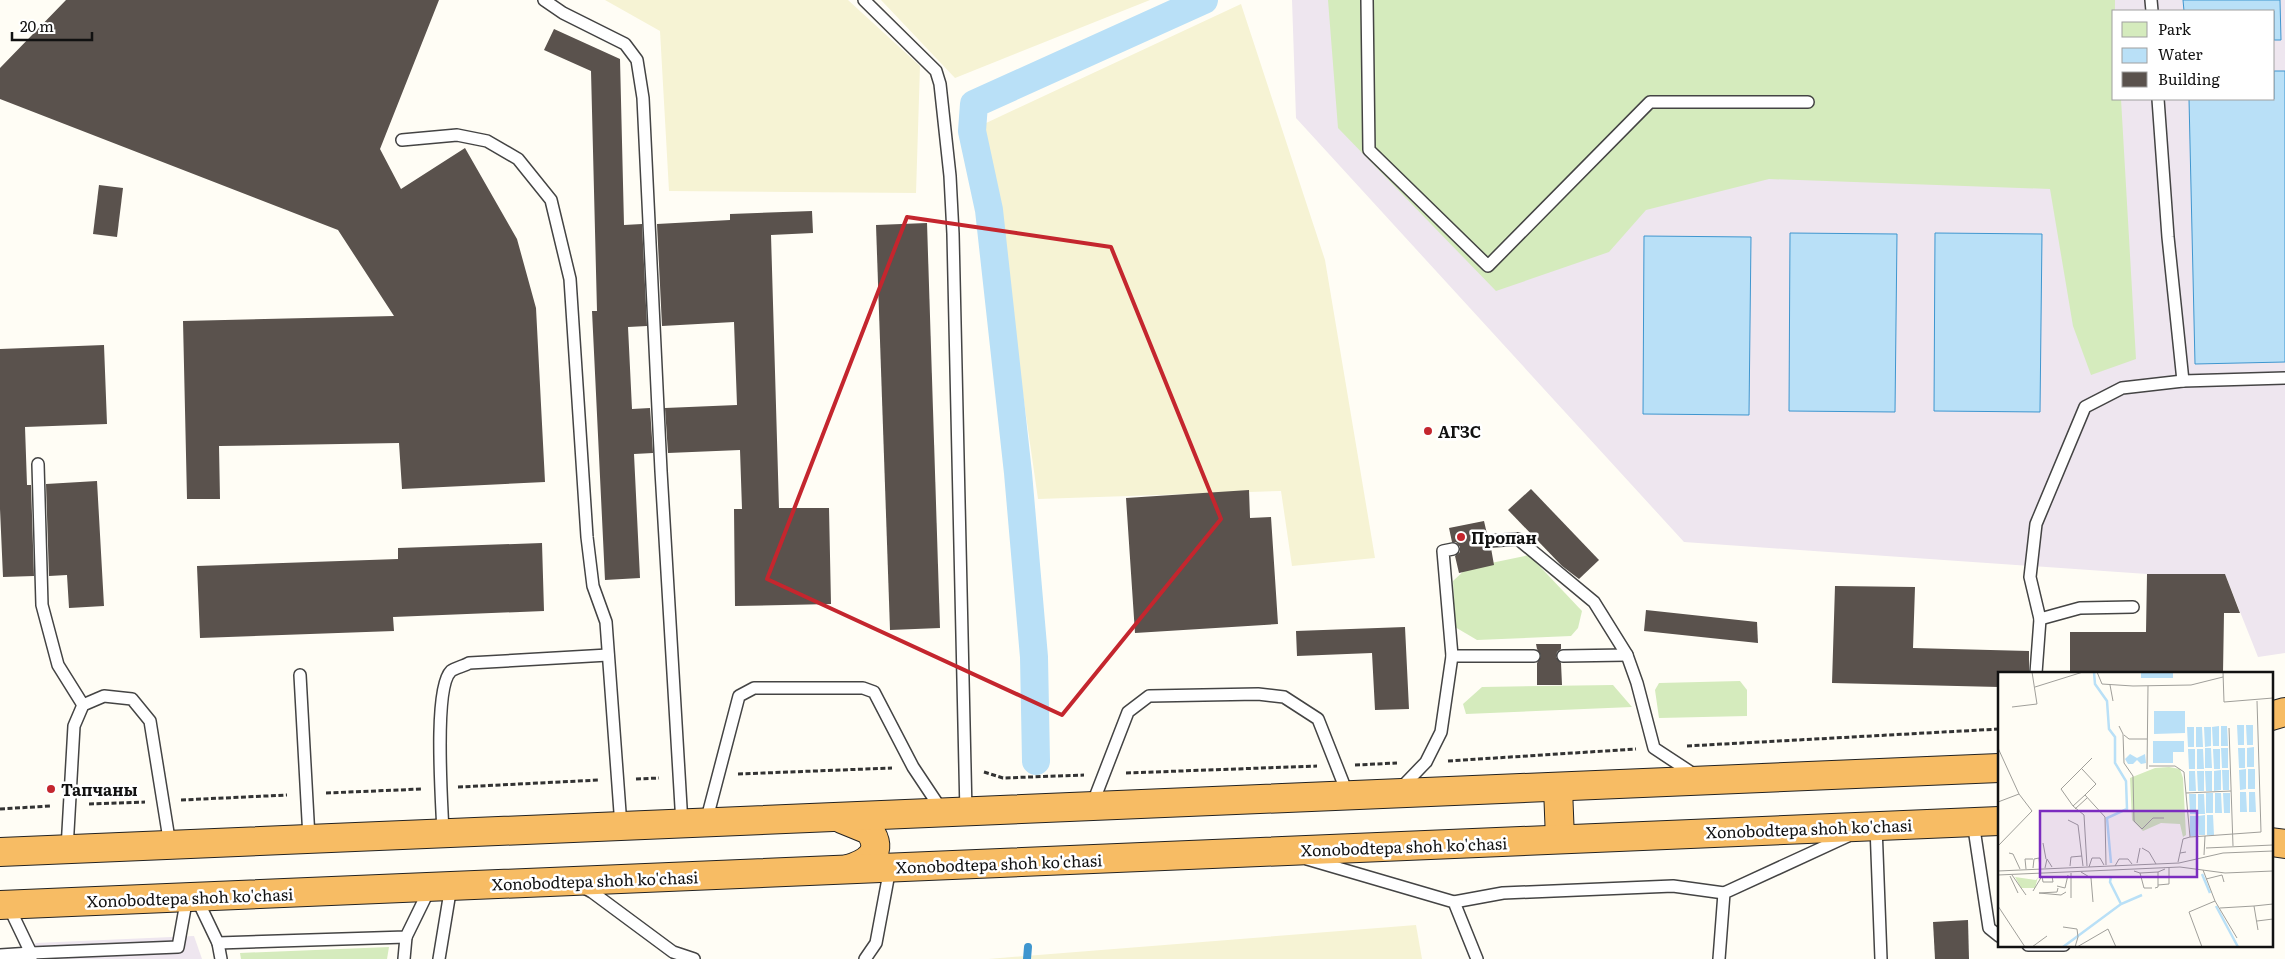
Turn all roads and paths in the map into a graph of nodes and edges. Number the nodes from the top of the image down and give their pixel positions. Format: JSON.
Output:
{"nodes":[{"id":1,"x":544,"y":0,"type":"edge"},
{"id":2,"x":864,"y":0,"type":"edge"},
{"id":3,"x":1367,"y":0,"type":"edge"},
{"id":4,"x":2158,"y":100,"type":"edge"},
{"id":5,"x":1808,"y":102,"type":"dead end"},
{"id":6,"x":402,"y":140,"type":"dead end"},
{"id":7,"x":2285,"y":378,"type":"edge"},
{"id":8,"x":2183,"y":381,"type":"junction"},
{"id":9,"x":38,"y":464,"type":"dead end"},
{"id":10,"x":1489,"y":541,"type":"dead end"},
{"id":11,"x":1453,"y":548,"type":"dead end"},
{"id":12,"x":2134,"y":607,"type":"dead end"},
{"id":13,"x":2040,"y":619,"type":"junction"},
{"id":14,"x":608,"y":655,"type":"junction"},
{"id":15,"x":1627,"y":655,"type":"junction"},
{"id":16,"x":1452,"y":656,"type":"junction"},
{"id":17,"x":1534,"y":656,"type":"dead end"},
{"id":18,"x":1563,"y":656,"type":"dead end"},
{"id":19,"x":2036,"y":672,"type":"edge"},
{"id":20,"x":300,"y":675,"type":"dead end"},
{"id":21,"x":83,"y":705,"type":"junction"},
{"id":22,"x":2285,"y":712,"type":"edge"},
{"id":23,"x":2272,"y":716,"type":"edge"},
{"id":24,"x":1998,"y":729,"type":"edge"},
{"id":25,"x":1654,"y":748,"type":"junction"},
{"id":26,"x":1426,"y":762,"type":"junction"},
{"id":27,"x":965,"y":765,"type":"junction"},
{"id":28,"x":1337,"y":765,"type":"junction"},
{"id":29,"x":913,"y":767,"type":"junction"},
{"id":30,"x":1998,"y":768,"type":"edge"},
{"id":31,"x":1104,"y":774,"type":"junction"},
{"id":32,"x":720,"y":775,"type":"junction"},
{"id":33,"x":680,"y":777,"type":"junction"},
{"id":34,"x":617,"y":780,"type":"junction"},
{"id":35,"x":1705,"y":781,"type":"junction"},
{"id":36,"x":442,"y":788,"type":"junction"},
{"id":37,"x":1558,"y":788,"type":"junction"},
{"id":38,"x":306,"y":794,"type":"junction"},
{"id":39,"x":1395,"y":794,"type":"junction"},
{"id":40,"x":1349,"y":796,"type":"junction"},
{"id":41,"x":164,"y":801,"type":"junction"},
{"id":42,"x":70,"y":805,"type":"junction"},
{"id":43,"x":1092,"y":807,"type":"junction"},
{"id":44,"x":0,"y":809,"type":"edge"},
{"id":45,"x":955,"y":813,"type":"junction"},
{"id":46,"x":838,"y":818,"type":"junction"},
{"id":47,"x":1986,"y":821,"type":"edge"},
{"id":48,"x":694,"y":823,"type":"junction"},
{"id":49,"x":621,"y":826,"type":"junction"},
{"id":50,"x":1873,"y":826,"type":"junction"},
{"id":51,"x":442,"y":833,"type":"junction"},
{"id":52,"x":309,"y":838,"type":"junction"},
{"id":53,"x":1560,"y":839,"type":"junction"},
{"id":54,"x":2272,"y":842,"type":"edge"},
{"id":55,"x":2285,"y":844,"type":"edge"},
{"id":56,"x":170,"y":845,"type":"junction"},
{"id":57,"x":0,"y":849,"type":"edge"},
{"id":58,"x":67,"y":849,"type":"junction"},
{"id":59,"x":1279,"y":851,"type":"junction"},
{"id":60,"x":890,"y":867,"type":"junction"},
{"id":61,"x":848,"y":869,"type":"junction"},
{"id":62,"x":570,"y":881,"type":"junction"},
{"id":63,"x":441,"y":887,"type":"junction"},
{"id":64,"x":1724,"y":893,"type":"junction"},
{"id":65,"x":192,"y":897,"type":"junction"},
{"id":66,"x":1454,"y":902,"type":"junction"},
{"id":67,"x":4,"y":905,"type":"edge"},
{"id":68,"x":1998,"y":935,"type":"edge"},
{"id":69,"x":406,"y":936,"type":"junction"},
{"id":70,"x":218,"y":943,"type":"junction"},
{"id":71,"x":178,"y":947,"type":"junction"},
{"id":72,"x":0,"y":955,"type":"edge"},
{"id":73,"x":31,"y":956,"type":"edge"},
{"id":74,"x":179,"y":959,"type":"edge"},
{"id":75,"x":221,"y":959,"type":"edge"},
{"id":76,"x":404,"y":959,"type":"edge"},
{"id":77,"x":439,"y":959,"type":"edge"},
{"id":78,"x":694,"y":959,"type":"edge"},
{"id":79,"x":865,"y":959,"type":"edge"},
{"id":80,"x":1477,"y":959,"type":"edge"},
{"id":81,"x":1720,"y":959,"type":"edge"},
{"id":82,"x":1881,"y":959,"type":"edge"}],
"edges":[{"from":1,"to":33,"type":"lane"},
{"from":2,"to":27,"type":"lane"},
{"from":3,"to":5,"type":"lane"},
{"from":4,"to":8,"type":"lane"},
{"from":6,"to":14,"type":"lane"},
{"from":7,"to":8,"type":"lane"},
{"from":8,"to":13,"type":"lane"},
{"from":9,"to":21,"type":"lane"},
{"from":10,"to":15,"type":"lane"},
{"from":11,"to":16,"type":"lane"},
{"from":12,"to":13,"type":"lane"},
{"from":13,"to":19,"type":"lane"},
{"from":14,"to":34,"type":"lane"},
{"from":14,"to":36,"type":"lane"},
{"from":15,"to":18,"type":"lane"},
{"from":15,"to":25,"type":"lane"},
{"from":16,"to":17,"type":"lane"},
{"from":16,"to":26,"type":"lane"},
{"from":20,"to":38,"type":"lane"},
{"from":21,"to":41,"type":"lane"},
{"from":21,"to":42,"type":"lane"},
{"from":22,"to":23,"type":"highway"},
{"from":24,"to":25,"type":"path"},
{"from":25,"to":26,"type":"path"},
{"from":25,"to":35,"type":"lane"},
{"from":26,"to":28,"type":"path"},
{"from":26,"to":39,"type":"lane"},
{"from":27,"to":31,"type":"path"},
{"from":27,"to":45,"type":"lane"},
{"from":28,"to":31,"type":"path"},
{"from":28,"to":31,"type":"lane"},
{"from":28,"to":40,"type":"lane"},
{"from":29,"to":32,"type":"path"},
{"from":29,"to":32,"type":"lane"},
{"from":29,"to":45,"type":"lane"},
{"from":30,"to":35,"type":"highway"},
{"from":31,"to":43,"type":"lane"},
{"from":32,"to":48,"type":"lane"},
{"from":33,"to":34,"type":"path"},
{"from":33,"to":48,"type":"lane"},
{"from":34,"to":36,"type":"path"},
{"from":34,"to":49,"type":"lane"},
{"from":35,"to":37,"type":"highway"},
{"from":36,"to":38,"type":"path"},
{"from":36,"to":51,"type":"lane"},
{"from":37,"to":39,"type":"highway"},
{"from":37,"to":53,"type":"highway"},
{"from":38,"to":41,"type":"path"},
{"from":38,"to":52,"type":"lane"},
{"from":39,"to":40,"type":"highway"},
{"from":40,"to":43,"type":"highway"},
{"from":41,"to":42,"type":"path"},
{"from":41,"to":56,"type":"lane"},
{"from":42,"to":44,"type":"path"},
{"from":42,"to":58,"type":"lane"},
{"from":43,"to":45,"type":"highway"},
{"from":45,"to":46,"type":"highway"},
{"from":46,"to":48,"type":"highway"},
{"from":46,"to":61,"type":"highway"},
{"from":47,"to":50,"type":"highway","name":"Xonobodtepa shoh ko'chasi"},
{"from":47,"to":68,"type":"lane"},
{"from":48,"to":49,"type":"highway"},
{"from":49,"to":51,"type":"highway"},
{"from":50,"to":53,"type":"highway","name":"Xonobodtepa shoh ko'chasi"},
{"from":50,"to":64,"type":"lane"},
{"from":50,"to":82,"type":"lane"},
{"from":51,"to":52,"type":"highway"},
{"from":52,"to":56,"type":"highway"},
{"from":53,"to":59,"type":"highway","name":"Xonobodtepa shoh ko'chasi"},
{"from":54,"to":55,"type":"highway"},
{"from":56,"to":58,"type":"highway"},
{"from":57,"to":58,"type":"highway"},
{"from":59,"to":60,"type":"highway","name":"Xonobodtepa shoh ko'chasi"},
{"from":59,"to":66,"type":"lane"},
{"from":60,"to":61,"type":"highway","name":"Xonobodtepa shoh ko'chasi"},
{"from":60,"to":79,"type":"lane"},
{"from":61,"to":62,"type":"highway","name":"Xonobodtepa shoh ko'chasi"},
{"from":62,"to":63,"type":"highway","name":"Xonobodtepa shoh ko'chasi"},
{"from":62,"to":78,"type":"lane"},
{"from":63,"to":65,"type":"highway","name":"Xonobodtepa shoh ko'chasi"},
{"from":63,"to":69,"type":"lane"},
{"from":63,"to":77,"type":"lane"},
{"from":64,"to":66,"type":"lane"},
{"from":64,"to":81,"type":"lane"},
{"from":65,"to":67,"type":"highway","name":"Xonobodtepa shoh ko'chasi"},
{"from":65,"to":70,"type":"lane"},
{"from":65,"to":71,"type":"lane"},
{"from":66,"to":80,"type":"lane"},
{"from":67,"to":73,"type":"lane"},
{"from":69,"to":70,"type":"lane"},
{"from":69,"to":76,"type":"lane"},
{"from":70,"to":75,"type":"lane"},
{"from":71,"to":73,"type":"lane"},
{"from":71,"to":74,"type":"lane"},
{"from":72,"to":73,"type":"lane"}]}
